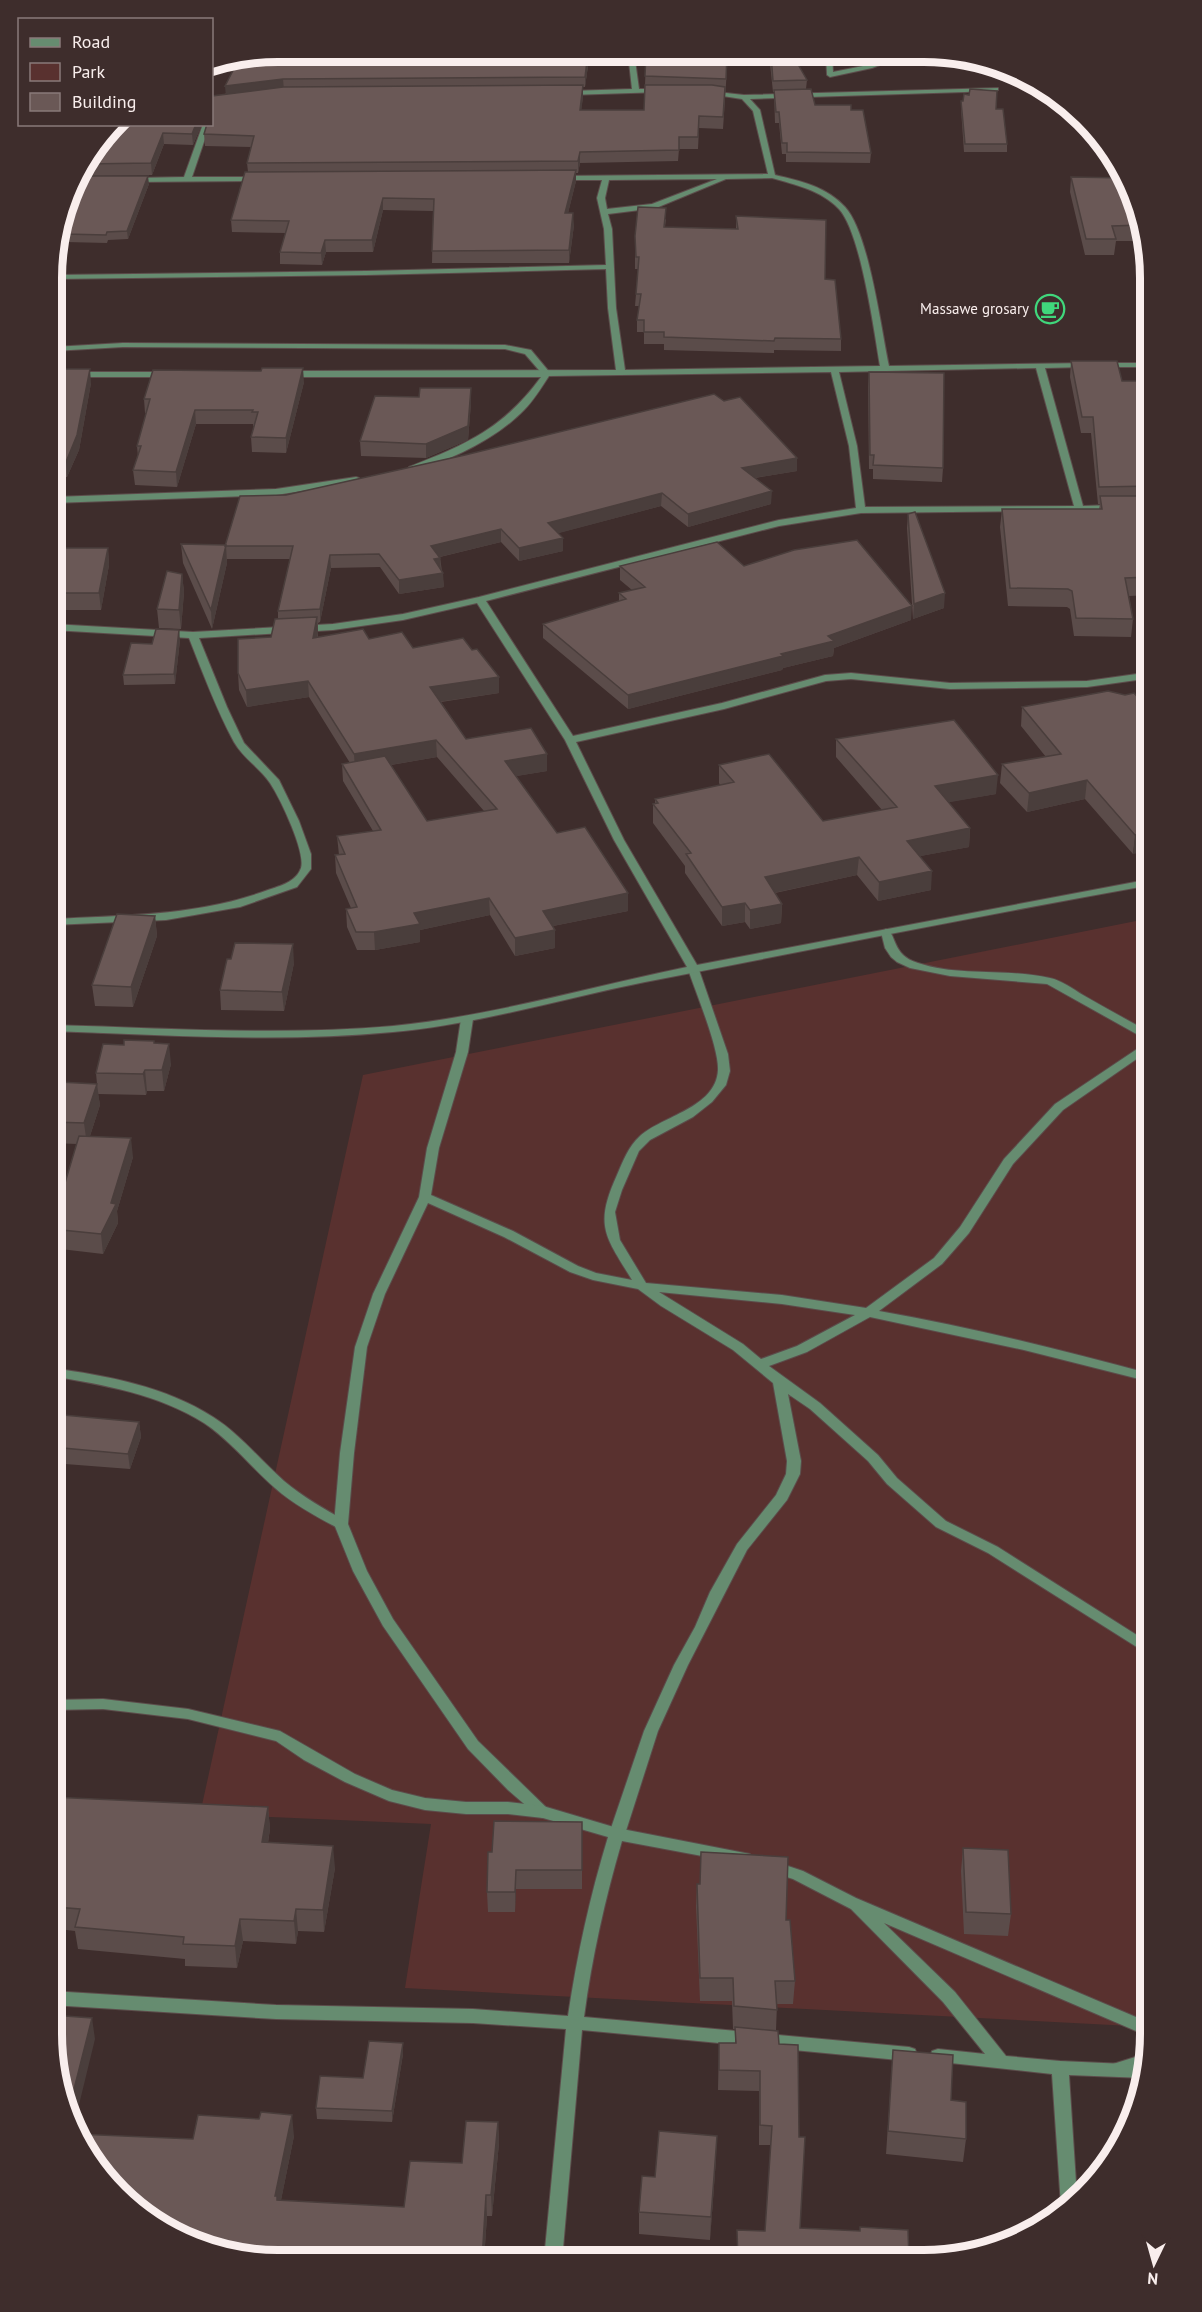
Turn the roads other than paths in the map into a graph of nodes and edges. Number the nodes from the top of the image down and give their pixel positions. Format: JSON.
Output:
{"nodes":[{"id":1,"x":632,"y":62,"type":"edge"},
{"id":2,"x":829,"y":62,"type":"edge"},
{"id":3,"x":884,"y":62,"type":"edge"},
{"id":4,"x":996,"y":89,"type":"edge"},
{"id":5,"x":636,"y":91,"type":"junction"},
{"id":6,"x":669,"y":91,"type":"edge"},
{"id":7,"x":701,"y":92,"type":"edge"},
{"id":8,"x":564,"y":93,"type":"edge"},
{"id":9,"x":744,"y":97,"type":"junction"},
{"id":10,"x":206,"y":126,"type":"edge"},
{"id":11,"x":728,"y":176,"type":"junction"},
{"id":12,"x":772,"y":176,"type":"junction"},
{"id":13,"x":547,"y":178,"type":"edge"},
{"id":14,"x":606,"y":178,"type":"junction"},
{"id":15,"x":264,"y":179,"type":"edge"},
{"id":16,"x":85,"y":180,"type":"edge"},
{"id":17,"x":104,"y":180,"type":"edge"},
{"id":18,"x":128,"y":180,"type":"edge"},
{"id":19,"x":187,"y":180,"type":"junction"},
{"id":20,"x":603,"y":212,"type":"junction"},
{"id":21,"x":609,"y":267,"type":"junction"},
{"id":22,"x":62,"y":277,"type":"edge"},
{"id":23,"x":62,"y":348,"type":"edge"},
{"id":24,"x":1140,"y":364,"type":"edge"},
{"id":25,"x":1040,"y":366,"type":"junction"},
{"id":26,"x":834,"y":368,"type":"junction"},
{"id":27,"x":885,"y":368,"type":"junction"},
{"id":28,"x":621,"y":373,"type":"junction"},
{"id":29,"x":182,"y":374,"type":"edge"},
{"id":30,"x":275,"y":374,"type":"edge"},
{"id":31,"x":62,"y":375,"type":"edge"},
{"id":32,"x":547,"y":375,"type":"junction"},
{"id":33,"x":398,"y":472,"type":"edge"},
{"id":34,"x":365,"y":478,"type":"edge"},
{"id":35,"x":62,"y":500,"type":"edge"},
{"id":36,"x":1079,"y":508,"type":"junction"},
{"id":37,"x":1120,"y":508,"type":"edge"},
{"id":38,"x":861,"y":510,"type":"junction"},
{"id":39,"x":480,"y":600,"type":"junction"},
{"id":40,"x":62,"y":628,"type":"edge"},
{"id":41,"x":193,"y":635,"type":"junction"},
{"id":42,"x":1140,"y":677,"type":"edge"},
{"id":43,"x":1087,"y":684,"type":"junction"},
{"id":44,"x":1103,"y":692,"type":"edge"},
{"id":45,"x":570,"y":740,"type":"junction"},
{"id":46,"x":1140,"y":884,"type":"edge"},
{"id":47,"x":62,"y":922,"type":"edge"},
{"id":48,"x":886,"y":932,"type":"junction"},
{"id":49,"x":694,"y":969,"type":"junction"},
{"id":50,"x":467,"y":1019,"type":"junction"},
{"id":51,"x":62,"y":1028,"type":"edge"},
{"id":52,"x":1140,"y":1032,"type":"edge"},
{"id":53,"x":1140,"y":1052,"type":"edge"},
{"id":54,"x":425,"y":1197,"type":"junction"},
{"id":55,"x":642,"y":1286,"type":"junction"},
{"id":56,"x":868,"y":1313,"type":"junction"},
{"id":57,"x":761,"y":1364,"type":"junction"},
{"id":58,"x":62,"y":1374,"type":"edge"},
{"id":59,"x":1140,"y":1375,"type":"edge"},
{"id":60,"x":779,"y":1381,"type":"junction"},
{"id":61,"x":341,"y":1524,"type":"junction"},
{"id":62,"x":1140,"y":1644,"type":"edge"},
{"id":63,"x":62,"y":1704,"type":"edge"},
{"id":64,"x":543,"y":1812,"type":"junction"},
{"id":65,"x":617,"y":1834,"type":"junction"},
{"id":66,"x":851,"y":1902,"type":"junction"},
{"id":67,"x":62,"y":1999,"type":"edge"},
{"id":68,"x":576,"y":2022,"type":"junction"},
{"id":69,"x":1140,"y":2026,"type":"edge"},
{"id":70,"x":1001,"y":2062,"type":"junction"},
{"id":71,"x":1139,"y":2063,"type":"edge"},
{"id":72,"x":1060,"y":2068,"type":"junction"},
{"id":73,"x":1115,"y":2070,"type":"junction"},
{"id":74,"x":1137,"y":2071,"type":"edge"},
{"id":75,"x":1068,"y":2196,"type":"edge"},
{"id":76,"x":554,"y":2250,"type":"edge"}],
"edges":[{"from":1,"to":5,"type":"street"},
{"from":2,"to":3,"type":"street"},
{"from":4,"to":9,"type":"street"},
{"from":5,"to":6,"type":"street"},
{"from":5,"to":8,"type":"street"},
{"from":7,"to":9,"type":"street"},
{"from":9,"to":12,"type":"street"},
{"from":10,"to":19,"type":"street"},
{"from":11,"to":12,"type":"street"},
{"from":11,"to":14,"type":"street"},
{"from":11,"to":20,"type":"street"},
{"from":12,"to":27,"type":"street"},
{"from":13,"to":14,"type":"street"},
{"from":14,"to":20,"type":"street"},
{"from":15,"to":19,"type":"street"},
{"from":16,"to":17,"type":"street"},
{"from":18,"to":19,"type":"street"},
{"from":20,"to":21,"type":"street"},
{"from":21,"to":22,"type":"street"},
{"from":21,"to":28,"type":"street"},
{"from":23,"to":32,"type":"street"},
{"from":24,"to":25,"type":"street"},
{"from":25,"to":27,"type":"street"},
{"from":25,"to":36,"type":"street"},
{"from":26,"to":27,"type":"street"},
{"from":26,"to":28,"type":"street"},
{"from":26,"to":38,"type":"street"},
{"from":28,"to":32,"type":"street"},
{"from":29,"to":31,"type":"street"},
{"from":30,"to":32,"type":"street"},
{"from":32,"to":33,"type":"street"},
{"from":34,"to":35,"type":"street"},
{"from":36,"to":37,"type":"street"},
{"from":36,"to":38,"type":"street"},
{"from":38,"to":39,"type":"street"},
{"from":39,"to":41,"type":"street"},
{"from":39,"to":45,"type":"street"},
{"from":40,"to":41,"type":"street"},
{"from":41,"to":47,"type":"street"},
{"from":42,"to":43,"type":"street"},
{"from":43,"to":44,"type":"street"},
{"from":43,"to":45,"type":"street"},
{"from":45,"to":49,"type":"street"},
{"from":46,"to":48,"type":"street"},
{"from":48,"to":49,"type":"street"},
{"from":48,"to":52,"type":"street"},
{"from":49,"to":50,"type":"street"},
{"from":49,"to":55,"type":"street"},
{"from":50,"to":51,"type":"street"},
{"from":50,"to":54,"type":"street"},
{"from":53,"to":56,"type":"street"},
{"from":54,"to":55,"type":"street"},
{"from":54,"to":61,"type":"street"},
{"from":55,"to":56,"type":"street"},
{"from":55,"to":57,"type":"street"},
{"from":56,"to":57,"type":"street"},
{"from":56,"to":59,"type":"street"},
{"from":57,"to":60,"type":"street"},
{"from":58,"to":61,"type":"street"},
{"from":60,"to":62,"type":"street"},
{"from":60,"to":65,"type":"street"},
{"from":61,"to":64,"type":"street"},
{"from":63,"to":64,"type":"street"},
{"from":64,"to":65,"type":"street"},
{"from":65,"to":66,"type":"street"},
{"from":65,"to":68,"type":"street"},
{"from":66,"to":69,"type":"street"},
{"from":66,"to":70,"type":"street"},
{"from":67,"to":68,"type":"street"},
{"from":68,"to":70,"type":"street"},
{"from":68,"to":76,"type":"street"},
{"from":70,"to":72,"type":"street"},
{"from":71,"to":73,"type":"street"},
{"from":72,"to":73,"type":"street"},
{"from":72,"to":75,"type":"street"},
{"from":73,"to":74,"type":"street"}]}
